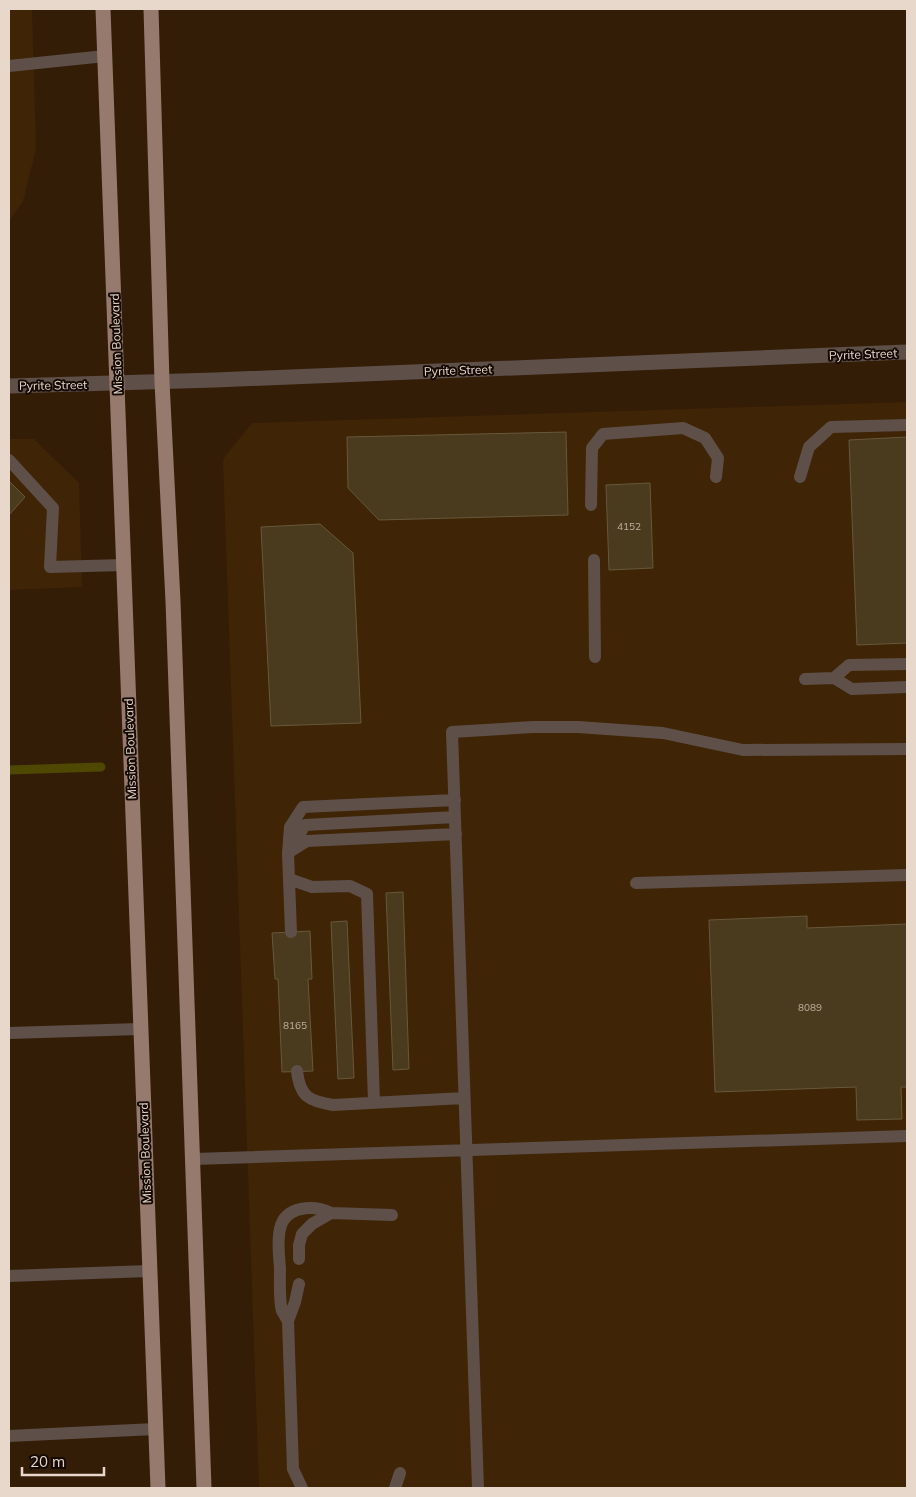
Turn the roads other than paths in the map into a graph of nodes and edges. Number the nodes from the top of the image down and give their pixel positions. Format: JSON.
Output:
{"nodes":[{"id":1,"x":103,"y":9,"type":"edge"},
{"id":2,"x":151,"y":9,"type":"edge"},
{"id":3,"x":105,"y":56,"type":"junction"},
{"id":4,"x":9,"y":66,"type":"edge"},
{"id":5,"x":907,"y":352,"type":"edge"},
{"id":6,"x":162,"y":382,"type":"junction"},
{"id":7,"x":117,"y":383,"type":"junction"},
{"id":8,"x":9,"y":386,"type":"edge"},
{"id":9,"x":907,"y":425,"type":"edge"},
{"id":10,"x":9,"y":460,"type":"edge"},
{"id":11,"x":716,"y":477,"type":"dead end"},
{"id":12,"x":800,"y":477,"type":"dead end"},
{"id":13,"x":591,"y":505,"type":"dead end"},
{"id":14,"x":594,"y":560,"type":"dead end"},
{"id":15,"x":124,"y":565,"type":"junction"},
{"id":16,"x":595,"y":657,"type":"dead end"},
{"id":17,"x":907,"y":664,"type":"edge"},
{"id":18,"x":834,"y":678,"type":"junction"},
{"id":19,"x":805,"y":680,"type":"dead end"},
{"id":20,"x":907,"y":687,"type":"edge"},
{"id":21,"x":907,"y":749,"type":"edge"},
{"id":22,"x":455,"y":800,"type":"junction"},
{"id":23,"x":455,"y":818,"type":"junction"},
{"id":24,"x":456,"y":834,"type":"junction"},
{"id":25,"x":288,"y":853,"type":"junction"},
{"id":26,"x":907,"y":875,"type":"edge"},
{"id":27,"x":289,"y":879,"type":"junction"},
{"id":28,"x":636,"y":883,"type":"dead end"},
{"id":29,"x":291,"y":932,"type":"dead end"},
{"id":30,"x":140,"y":1029,"type":"junction"},
{"id":31,"x":9,"y":1034,"type":"edge"},
{"id":32,"x":296,"y":1072,"type":"dead end"},
{"id":33,"x":464,"y":1098,"type":"junction"},
{"id":34,"x":374,"y":1102,"type":"junction"},
{"id":35,"x":907,"y":1136,"type":"edge"},
{"id":36,"x":466,"y":1150,"type":"junction"},
{"id":37,"x":194,"y":1159,"type":"junction"},
{"id":38,"x":331,"y":1213,"type":"junction"},
{"id":39,"x":392,"y":1215,"type":"dead end"},
{"id":40,"x":299,"y":1260,"type":"dead end"},
{"id":41,"x":149,"y":1271,"type":"junction"},
{"id":42,"x":9,"y":1276,"type":"edge"},
{"id":43,"x":299,"y":1284,"type":"dead end"},
{"id":44,"x":288,"y":1321,"type":"junction"},
{"id":45,"x":155,"y":1428,"type":"junction"},
{"id":46,"x":9,"y":1436,"type":"edge"},
{"id":47,"x":400,"y":1474,"type":"dead end"},
{"id":48,"x":158,"y":1488,"type":"edge"},
{"id":49,"x":204,"y":1488,"type":"edge"},
{"id":50,"x":302,"y":1488,"type":"edge"},
{"id":51,"x":395,"y":1488,"type":"edge"},
{"id":52,"x":478,"y":1488,"type":"edge"}],
"edges":[{"from":1,"to":3,"type":"main road","name":"Mission Boulevard"},
{"from":2,"to":6,"type":"main road"},
{"from":3,"to":4,"type":"lane"},
{"from":3,"to":7,"type":"main road","name":"Mission Boulevard"},
{"from":5,"to":6,"type":"street","name":"Pyrite Street"},
{"from":6,"to":7,"type":"street","name":"Pyrite Street"},
{"from":6,"to":37,"type":"main road"},
{"from":7,"to":8,"type":"street","name":"Pyrite Street"},
{"from":7,"to":15,"type":"main road","name":"Mission Boulevard"},
{"from":9,"to":12,"type":"lane"},
{"from":10,"to":15,"type":"lane"},
{"from":11,"to":13,"type":"lane"},
{"from":14,"to":16,"type":"lane"},
{"from":15,"to":30,"type":"main road","name":"Mission Boulevard"},
{"from":17,"to":18,"type":"lane"},
{"from":18,"to":19,"type":"lane"},
{"from":18,"to":20,"type":"lane"},
{"from":21,"to":22,"type":"lane"},
{"from":22,"to":23,"type":"lane"},
{"from":22,"to":25,"type":"lane"},
{"from":23,"to":24,"type":"lane"},
{"from":23,"to":25,"type":"lane"},
{"from":24,"to":25,"type":"lane"},
{"from":24,"to":33,"type":"lane"},
{"from":25,"to":27,"type":"lane"},
{"from":26,"to":28,"type":"lane"},
{"from":27,"to":29,"type":"lane"},
{"from":27,"to":34,"type":"lane"},
{"from":30,"to":31,"type":"lane"},
{"from":30,"to":41,"type":"main road","name":"Mission Boulevard"},
{"from":32,"to":34,"type":"lane"},
{"from":33,"to":34,"type":"lane"},
{"from":33,"to":36,"type":"lane"},
{"from":35,"to":36,"type":"lane"},
{"from":36,"to":37,"type":"lane"},
{"from":36,"to":52,"type":"lane"},
{"from":37,"to":49,"type":"main road"},
{"from":38,"to":39,"type":"lane"},
{"from":38,"to":40,"type":"lane"},
{"from":38,"to":44,"type":"lane"},
{"from":41,"to":42,"type":"lane"},
{"from":41,"to":45,"type":"main road","name":"Mission Boulevard"},
{"from":43,"to":44,"type":"lane"},
{"from":44,"to":50,"type":"lane"},
{"from":45,"to":46,"type":"lane"},
{"from":45,"to":48,"type":"main road","name":"Mission Boulevard"},
{"from":47,"to":51,"type":"lane"}]}
